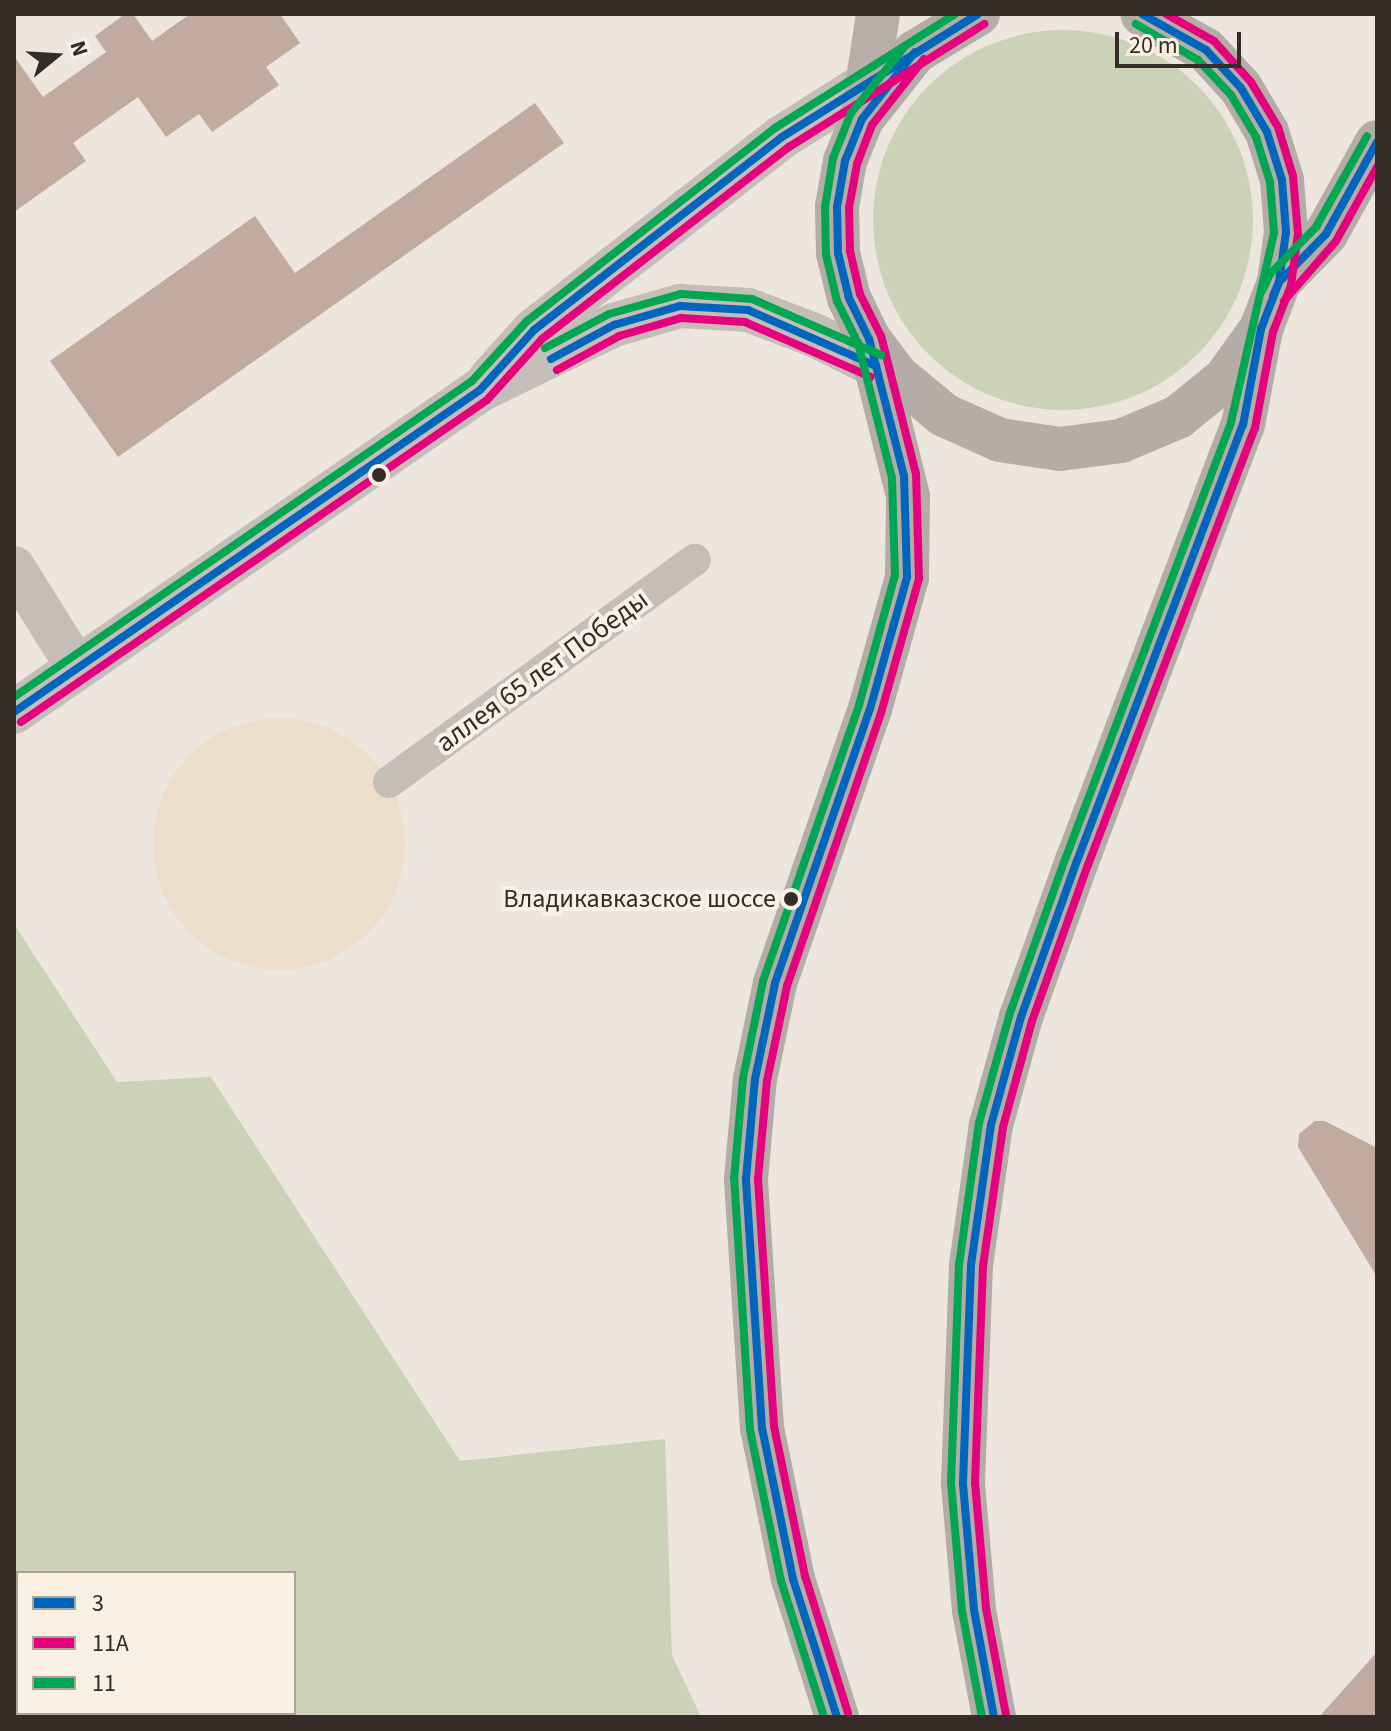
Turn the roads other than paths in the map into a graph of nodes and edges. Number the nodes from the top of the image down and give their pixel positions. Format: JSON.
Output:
{"nodes":[{"id":1,"x":878,"y":14,"type":"edge"},
{"id":2,"x":978,"y":14,"type":"edge"},
{"id":3,"x":1153,"y":17,"type":"edge"},
{"id":4,"x":865,"y":101,"type":"junction"},
{"id":5,"x":1377,"y":142,"type":"edge"},
{"id":6,"x":1279,"y":282,"type":"junction"},
{"id":7,"x":1261,"y":329,"type":"junction"},
{"id":8,"x":880,"y":360,"type":"junction"},
{"id":9,"x":480,"y":390,"type":"junction"},
{"id":10,"x":688,"y":552,"type":"dead end"},
{"id":11,"x":14,"y":567,"type":"edge"},
{"id":12,"x":77,"y":668,"type":"junction"},
{"id":13,"x":14,"y":712,"type":"edge"},
{"id":14,"x":382,"y":773,"type":"dead end"},
{"id":15,"x":837,"y":1717,"type":"edge"},
{"id":16,"x":994,"y":1717,"type":"edge"}],
"edges":[{"from":1,"to":4,"type":"main road"},
{"from":2,"to":4,"type":"main road"},
{"from":3,"to":6,"type":"main road"},
{"from":4,"to":8,"type":"main road"},
{"from":4,"to":9,"type":"street"},
{"from":5,"to":6,"type":"main road"},
{"from":6,"to":7,"type":"main road"},
{"from":7,"to":8,"type":"main road"},
{"from":7,"to":16,"type":"main road"},
{"from":8,"to":9,"type":"street"},
{"from":8,"to":15,"type":"main road"},
{"from":9,"to":12,"type":"street"},
{"from":10,"to":14,"type":"street","name":"аллея 65 лет Победы"},
{"from":11,"to":12,"type":"street"},
{"from":12,"to":13,"type":"street"}]}
